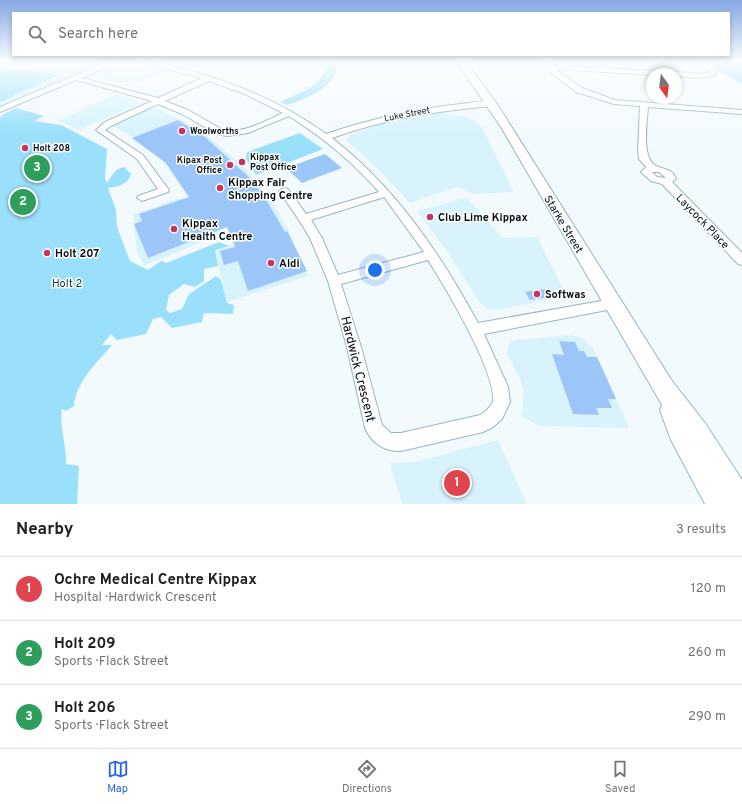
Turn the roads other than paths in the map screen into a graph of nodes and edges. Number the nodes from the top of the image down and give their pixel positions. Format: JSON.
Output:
{"nodes":[{"id":1,"x":61,"y":85,"type":"edge"},
{"id":2,"x":102,"y":85,"type":"edge"},
{"id":3,"x":195,"y":85,"type":"edge"},
{"id":4,"x":227,"y":85,"type":"edge"},
{"id":5,"x":477,"y":85,"type":"edge"},
{"id":6,"x":570,"y":85,"type":"edge"},
{"id":7,"x":158,"y":101,"type":"junction"},
{"id":8,"x":492,"y":104,"type":"junction"},
{"id":9,"x":644,"y":106,"type":"junction"},
{"id":10,"x":0,"y":110,"type":"edge"},
{"id":11,"x":742,"y":112,"type":"edge"},
{"id":12,"x":290,"y":113,"type":"junction"},
{"id":13,"x":325,"y":137,"type":"junction"},
{"id":14,"x":284,"y":191,"type":"dead end"},
{"id":15,"x":386,"y":193,"type":"junction"},
{"id":16,"x":142,"y":198,"type":"dead end"},
{"id":17,"x":304,"y":218,"type":"junction"},
{"id":18,"x":430,"y":254,"type":"junction"},
{"id":19,"x":742,"y":261,"type":"edge"},
{"id":20,"x":334,"y":281,"type":"junction"},
{"id":21,"x":612,"y":304,"type":"junction"},
{"id":22,"x":475,"y":330,"type":"junction"},
{"id":23,"x":721,"y":493,"type":"edge"},
{"id":24,"x":742,"y":504,"type":"edge"}],
"edges":[{"from":1,"to":10,"type":"street"},
{"from":2,"to":7,"type":"street"},
{"from":3,"to":7,"type":"street"},
{"from":4,"to":12,"type":"street","name":"Hardwick Crescent"},
{"from":5,"to":8,"type":"street","name":"Starke Street"},
{"from":6,"to":9,"type":"street"},
{"from":7,"to":12,"type":"street"},
{"from":7,"to":16,"type":"street"},
{"from":8,"to":13,"type":"street","name":"Luke Street"},
{"from":8,"to":21,"type":"street","name":"Starke Street"},
{"from":9,"to":11,"type":"street"},
{"from":9,"to":19,"type":"street","name":"Laycock Place"},
{"from":12,"to":13,"type":"street","name":"Hardwick Crescent"},
{"from":13,"to":15,"type":"street","name":"Hardwick Crescent"},
{"from":14,"to":17,"type":"street","name":"Hardwick Crescent"},
{"from":15,"to":17,"type":"street"},
{"from":15,"to":18,"type":"street","name":"Hardwick Crescent"},
{"from":17,"to":20,"type":"street","name":"Hardwick Crescent"},
{"from":18,"to":20,"type":"street"},
{"from":18,"to":22,"type":"street","name":"Hardwick Crescent"},
{"from":20,"to":22,"type":"street","name":"Hardwick Crescent"},
{"from":21,"to":22,"type":"street"},
{"from":21,"to":23,"type":"street","name":"Starke Street"},
{"from":23,"to":24,"type":"street","name":"Starke Street"}]}
